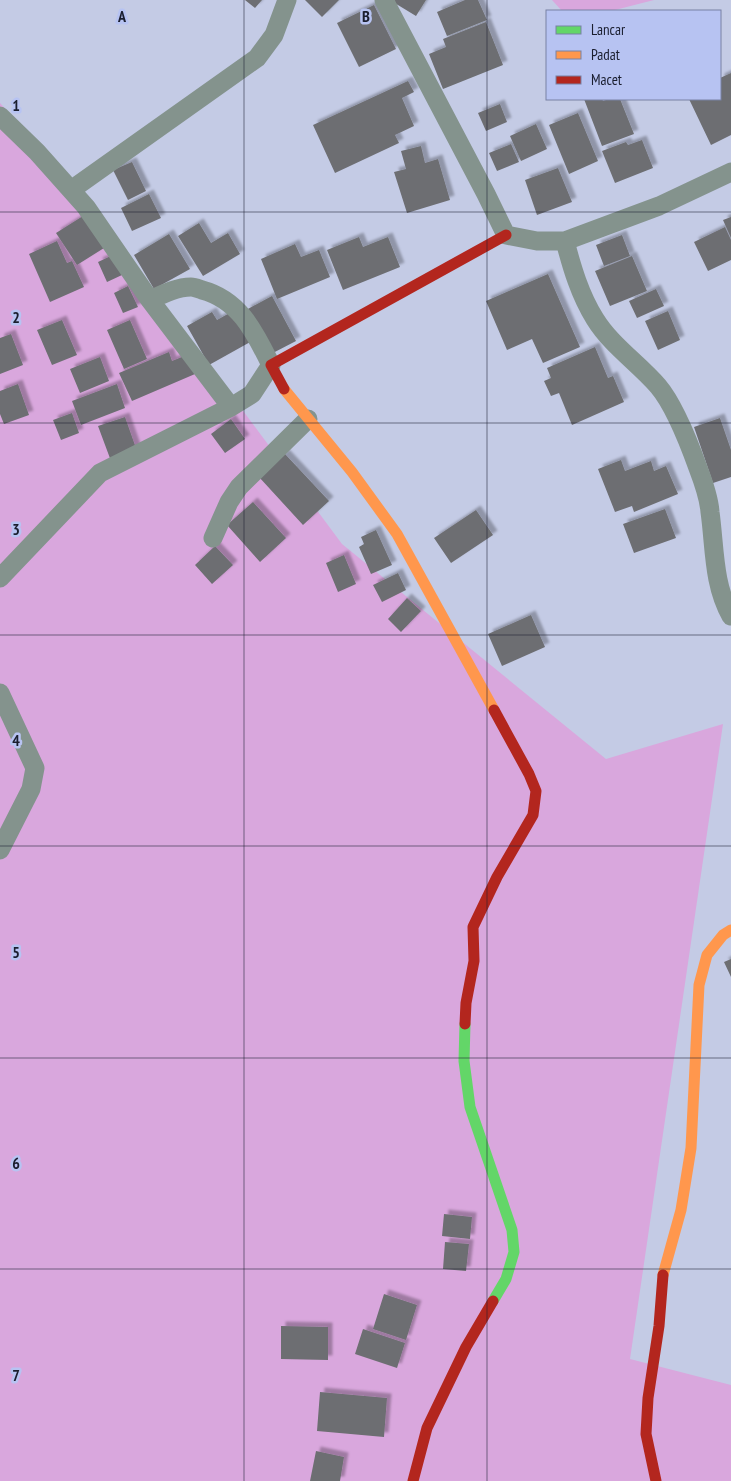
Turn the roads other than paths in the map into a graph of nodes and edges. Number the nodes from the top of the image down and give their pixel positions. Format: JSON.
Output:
{"nodes":[{"id":1,"x":287,"y":0,"type":"edge"},
{"id":2,"x":384,"y":0,"type":"edge"},
{"id":3,"x":0,"y":116,"type":"edge"},
{"id":4,"x":731,"y":172,"type":"edge"},
{"id":5,"x":71,"y":190,"type":"junction"},
{"id":6,"x":506,"y":235,"type":"junction"},
{"id":7,"x":565,"y":241,"type":"junction"},
{"id":8,"x":150,"y":300,"type":"junction"},
{"id":9,"x":272,"y":365,"type":"junction"},
{"id":10,"x":231,"y":407,"type":"junction"},
{"id":11,"x":308,"y":419,"type":"junction"},
{"id":12,"x":214,"y":538,"type":"dead end"},
{"id":13,"x":0,"y":578,"type":"edge"},
{"id":14,"x":731,"y":616,"type":"edge"},
{"id":15,"x":0,"y":693,"type":"edge"},
{"id":16,"x":0,"y":850,"type":"edge"},
{"id":17,"x":731,"y":930,"type":"edge"},
{"id":18,"x":413,"y":1481,"type":"edge"},
{"id":19,"x":656,"y":1481,"type":"edge"}],
"edges":[{"from":1,"to":5,"type":"street"},
{"from":2,"to":6,"type":"street"},
{"from":3,"to":5,"type":"street"},
{"from":4,"to":7,"type":"street"},
{"from":5,"to":8,"type":"street"},
{"from":6,"to":7,"type":"street"},
{"from":6,"to":9,"type":"street"},
{"from":7,"to":14,"type":"street"},
{"from":8,"to":9,"type":"street"},
{"from":8,"to":10,"type":"street"},
{"from":9,"to":10,"type":"street"},
{"from":9,"to":11,"type":"street"},
{"from":10,"to":13,"type":"street"},
{"from":11,"to":12,"type":"street"},
{"from":11,"to":18,"type":"street"},
{"from":15,"to":16,"type":"street"},
{"from":17,"to":19,"type":"street"}]}
